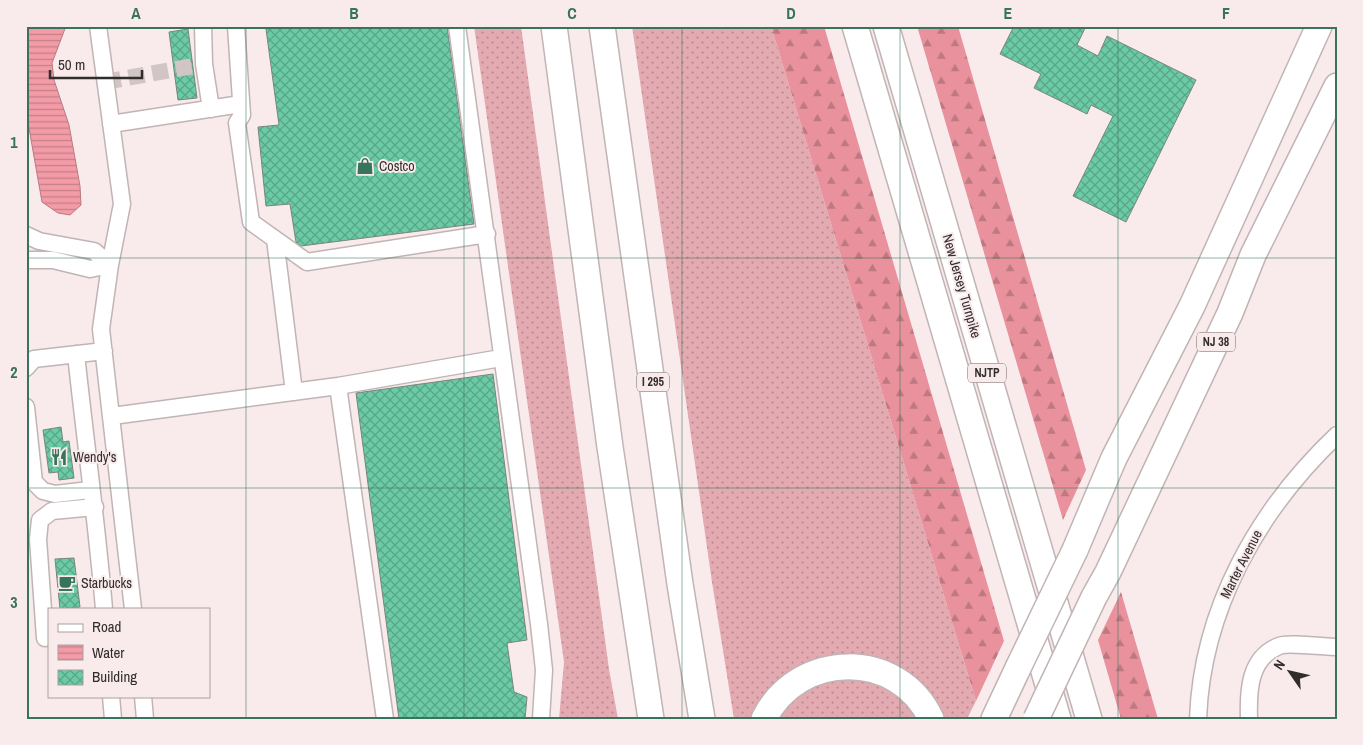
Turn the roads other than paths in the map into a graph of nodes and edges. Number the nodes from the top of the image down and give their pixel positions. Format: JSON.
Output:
{"nodes":[{"id":1,"x":98,"y":26,"type":"edge"},
{"id":2,"x":203,"y":26,"type":"edge"},
{"id":3,"x":236,"y":26,"type":"edge"},
{"id":4,"x":457,"y":26,"type":"edge"},
{"id":5,"x":554,"y":26,"type":"edge"},
{"id":6,"x":602,"y":26,"type":"edge"},
{"id":7,"x":855,"y":26,"type":"edge"},
{"id":8,"x":886,"y":26,"type":"edge"},
{"id":9,"x":1319,"y":26,"type":"edge"},
{"id":10,"x":1337,"y":86,"type":"edge"},
{"id":11,"x":241,"y":104,"type":"junction"},
{"id":12,"x":210,"y":108,"type":"junction"},
{"id":13,"x":111,"y":124,"type":"junction"},
{"id":14,"x":487,"y":234,"type":"junction"},
{"id":15,"x":26,"y":235,"type":"edge"},
{"id":16,"x":275,"y":239,"type":"junction"},
{"id":17,"x":26,"y":260,"type":"edge"},
{"id":18,"x":110,"y":265,"type":"junction"},
{"id":19,"x":104,"y":351,"type":"junction"},
{"id":20,"x":76,"y":354,"type":"junction"},
{"id":21,"x":501,"y":358,"type":"junction"},
{"id":22,"x":26,"y":368,"type":"edge"},
{"id":23,"x":338,"y":386,"type":"junction"},
{"id":24,"x":294,"y":392,"type":"junction"},
{"id":25,"x":26,"y":408,"type":"edge"},
{"id":26,"x":112,"y":416,"type":"junction"},
{"id":27,"x":1337,"y":435,"type":"edge"},
{"id":28,"x":90,"y":490,"type":"junction"},
{"id":29,"x":94,"y":507,"type":"junction"},
{"id":30,"x":104,"y":608,"type":"edge"},
{"id":31,"x":133,"y":608,"type":"edge"},
{"id":32,"x":45,"y":638,"type":"dead end"},
{"id":33,"x":1337,"y":647,"type":"edge"},
{"id":34,"x":646,"y":692,"type":"junction"},
{"id":35,"x":111,"y":698,"type":"edge"},
{"id":36,"x":143,"y":698,"type":"edge"},
{"id":37,"x":113,"y":719,"type":"edge"},
{"id":38,"x":146,"y":719,"type":"edge"},
{"id":39,"x":385,"y":719,"type":"edge"},
{"id":40,"x":541,"y":719,"type":"edge"},
{"id":41,"x":646,"y":719,"type":"edge"},
{"id":42,"x":651,"y":719,"type":"edge"},
{"id":43,"x":702,"y":719,"type":"edge"},
{"id":44,"x":764,"y":719,"type":"edge"},
{"id":45,"x":932,"y":719,"type":"edge"},
{"id":46,"x":994,"y":719,"type":"edge"},
{"id":47,"x":1036,"y":719,"type":"edge"},
{"id":48,"x":1058,"y":719,"type":"edge"},
{"id":49,"x":1088,"y":719,"type":"edge"},
{"id":50,"x":1198,"y":719,"type":"edge"},
{"id":51,"x":1249,"y":719,"type":"edge"}],
"edges":[{"from":1,"to":13,"type":"street"},
{"from":2,"to":12,"type":"street"},
{"from":3,"to":11,"type":"street"},
{"from":4,"to":14,"type":"street"},
{"from":5,"to":34,"type":"highway"},
{"from":6,"to":43,"type":"highway","number":"I 295"},
{"from":7,"to":48,"type":"highway","name":"New Jersey Turnpike","number":"NJTP"},
{"from":8,"to":49,"type":"highway","name":"New Jersey Turnpike","number":"NJTP"},
{"from":9,"to":46,"type":"highway","number":"NJ 38","bridge":true},
{"from":10,"to":47,"type":"highway","number":"NJ 38","bridge":true},
{"from":11,"to":12,"type":"street"},
{"from":11,"to":16,"type":"street"},
{"from":12,"to":13,"type":"street"},
{"from":13,"to":18,"type":"street"},
{"from":14,"to":16,"type":"street"},
{"from":14,"to":21,"type":"street"},
{"from":15,"to":18,"type":"street"},
{"from":16,"to":24,"type":"street"},
{"from":17,"to":18,"type":"street"},
{"from":18,"to":19,"type":"street"},
{"from":19,"to":20,"type":"street"},
{"from":19,"to":26,"type":"street"},
{"from":20,"to":22,"type":"street"},
{"from":20,"to":28,"type":"street"},
{"from":21,"to":23,"type":"street"},
{"from":21,"to":40,"type":"street"},
{"from":23,"to":24,"type":"street"},
{"from":23,"to":39,"type":"street"},
{"from":24,"to":26,"type":"street"},
{"from":25,"to":28,"type":"street"},
{"from":26,"to":31,"type":"street"},
{"from":27,"to":50,"type":"street","name":"Marter Avenue"},
{"from":28,"to":29,"type":"street"},
{"from":29,"to":30,"type":"street"},
{"from":29,"to":32,"type":"street"},
{"from":33,"to":51,"type":"street"},
{"from":34,"to":41,"type":"highway"},
{"from":34,"to":42,"type":"highway"},
{"from":35,"to":37,"type":"street"},
{"from":36,"to":38,"type":"street"},
{"from":44,"to":45,"type":"highway"}]}
